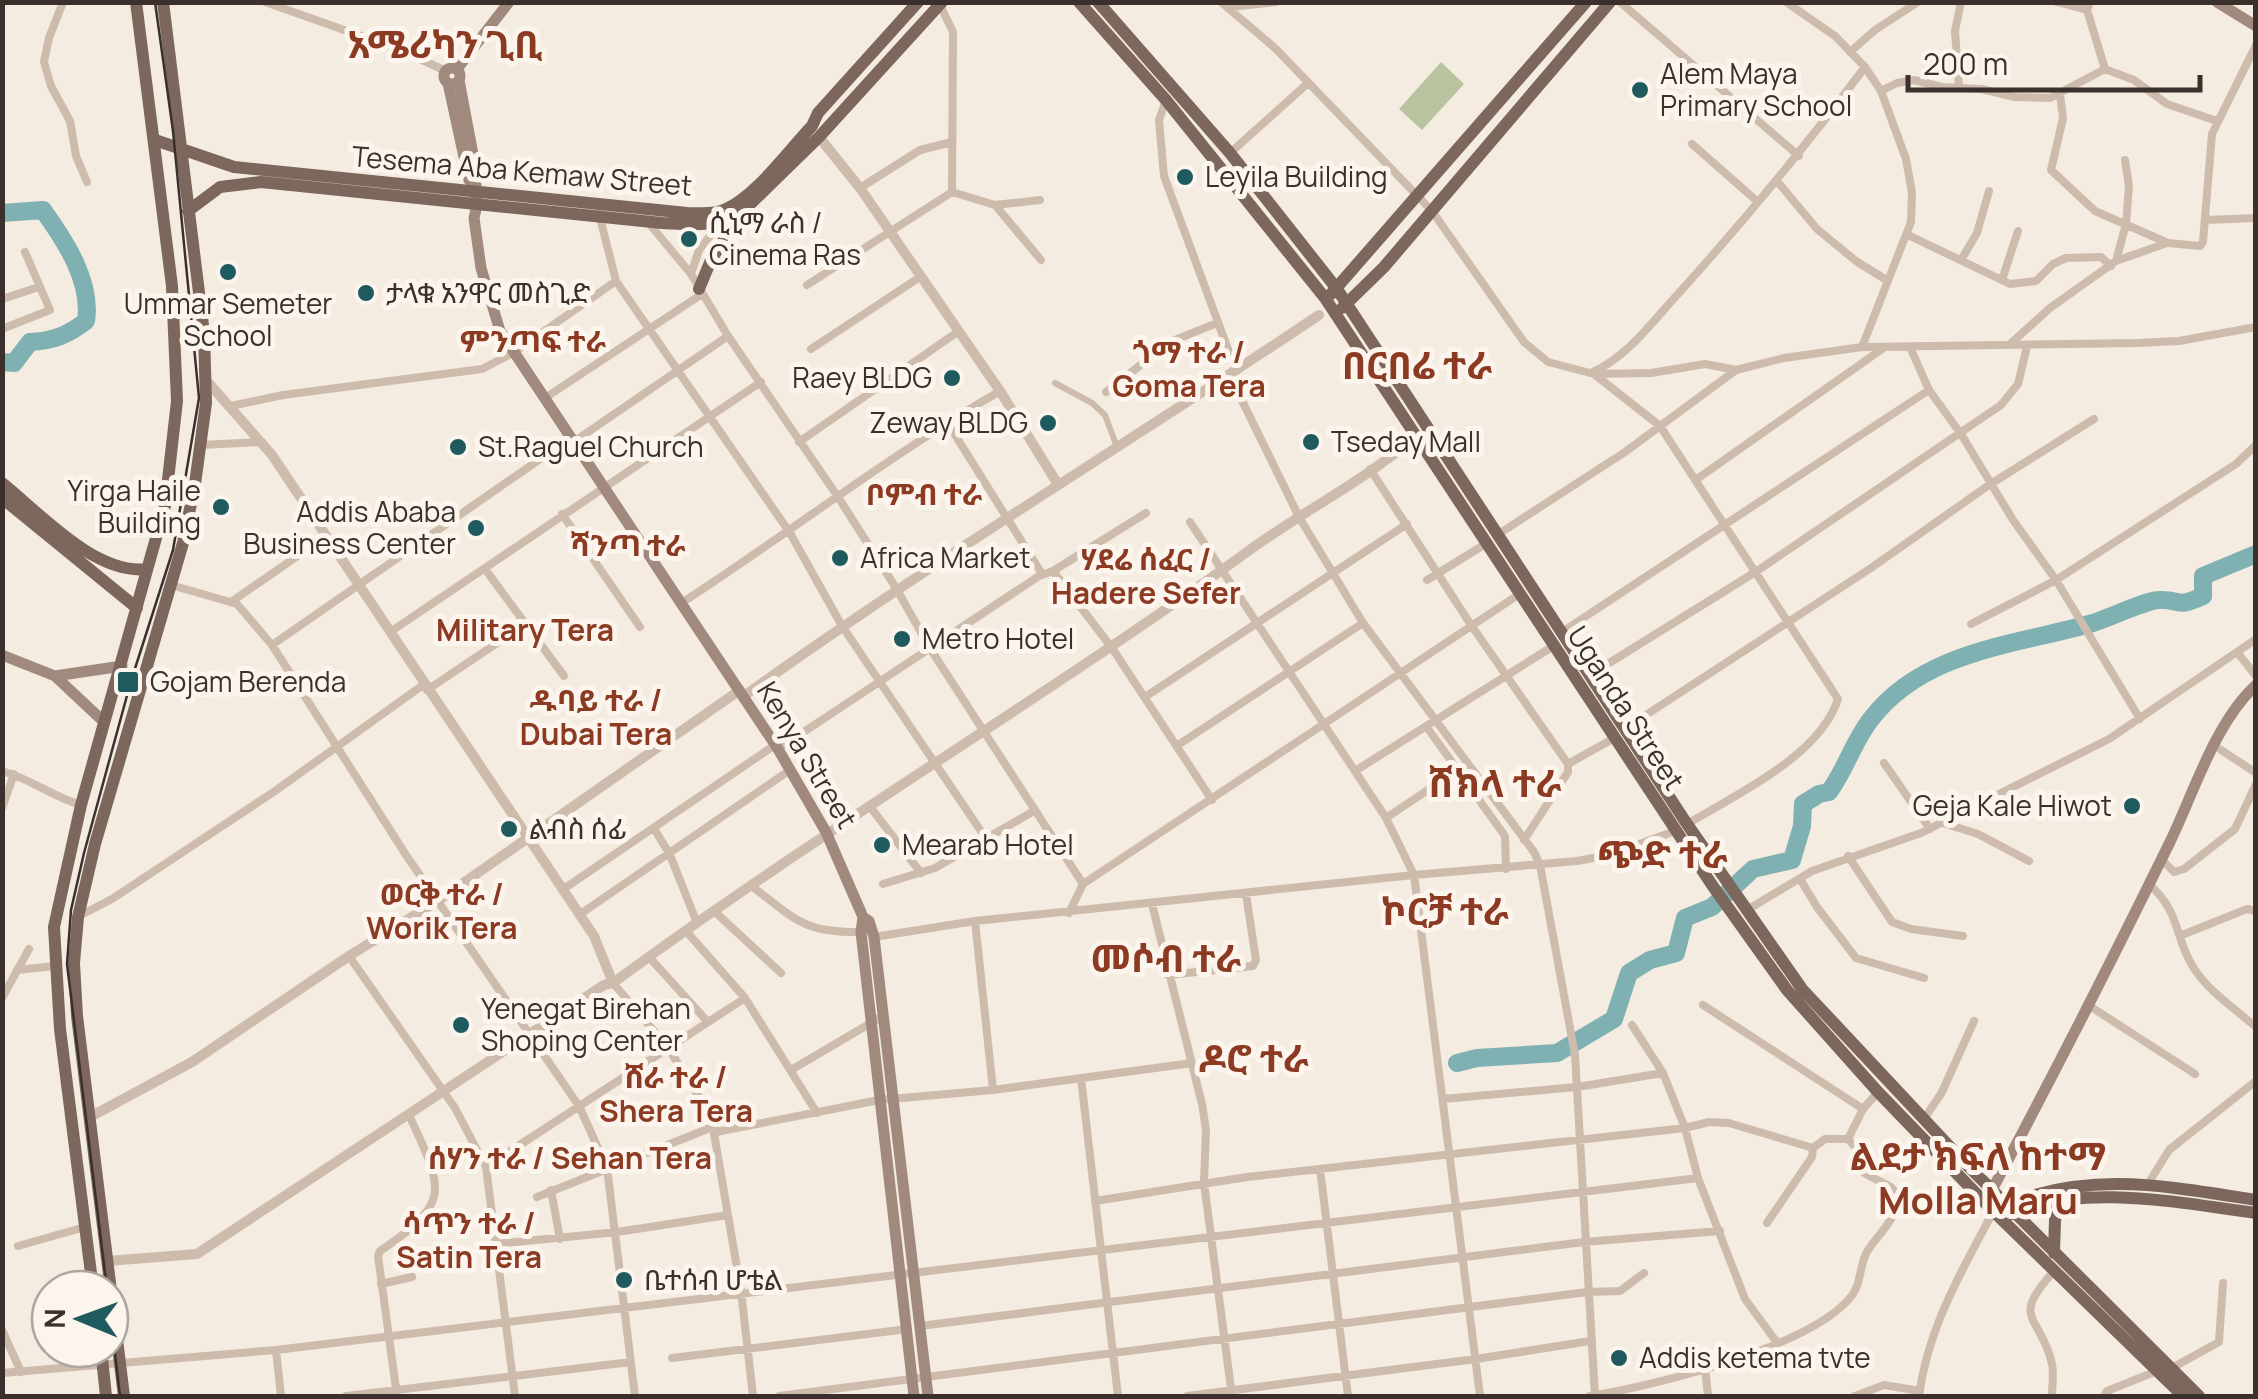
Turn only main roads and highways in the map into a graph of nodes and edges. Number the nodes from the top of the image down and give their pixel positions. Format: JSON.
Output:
{"nodes":[{"id":1,"x":136,"y":2,"type":"edge"},
{"id":2,"x":163,"y":2,"type":"edge"},
{"id":3,"x":509,"y":2,"type":"edge"},
{"id":4,"x":918,"y":2,"type":"edge"},
{"id":5,"x":1078,"y":2,"type":"edge"},
{"id":6,"x":1098,"y":2,"type":"edge"},
{"id":7,"x":1586,"y":2,"type":"edge"},
{"id":8,"x":1610,"y":2,"type":"edge"},
{"id":9,"x":2216,"y":2,"type":"edge"},
{"id":10,"x":940,"y":3,"type":"edge"},
{"id":11,"x":2256,"y":26,"type":"edge"},
{"id":12,"x":1519,"y":81,"type":"junction"},
{"id":13,"x":175,"y":94,"type":"junction"},
{"id":14,"x":1532,"y":96,"type":"junction"},
{"id":15,"x":149,"y":100,"type":"junction"},
{"id":16,"x":816,"y":131,"type":"junction"},
{"id":17,"x":155,"y":140,"type":"junction"},
{"id":18,"x":182,"y":151,"type":"junction"},
{"id":19,"x":473,"y":202,"type":"junction"},
{"id":20,"x":600,"y":210,"type":"junction"},
{"id":21,"x":188,"y":211,"type":"junction"},
{"id":22,"x":741,"y":212,"type":"junction"},
{"id":23,"x":724,"y":216,"type":"junction"},
{"id":24,"x":701,"y":292,"type":"road end"},
{"id":25,"x":1331,"y":294,"type":"junction"},
{"id":26,"x":1341,"y":308,"type":"junction"},
{"id":27,"x":2,"y":484,"type":"edge"},
{"id":28,"x":2,"y":498,"type":"edge"},
{"id":29,"x":1492,"y":539,"type":"junction"},
{"id":30,"x":147,"y":569,"type":"junction"},
{"id":31,"x":137,"y":608,"type":"junction"},
{"id":32,"x":1559,"y":638,"type":"junction"},
{"id":33,"x":2,"y":656,"type":"edge"},
{"id":34,"x":122,"y":666,"type":"junction"},
{"id":35,"x":55,"y":676,"type":"junction"},
{"id":36,"x":2256,"y":685,"type":"edge"},
{"id":37,"x":104,"y":722,"type":"junction"},
{"id":38,"x":1621,"y":733,"type":"junction"},
{"id":39,"x":1717,"y":880,"type":"junction"},
{"id":40,"x":1992,"y":1190,"type":"junction"},
{"id":41,"x":2256,"y":1200,"type":"edge"},
{"id":42,"x":2063,"y":1202,"type":"junction"},
{"id":43,"x":2004,"y":1212,"type":"junction"},
{"id":44,"x":2256,"y":1212,"type":"edge"},
{"id":45,"x":2054,"y":1253,"type":"junction"},
{"id":46,"x":90,"y":1269,"type":"edge"},
{"id":47,"x":103,"y":1369,"type":"edge"},
{"id":48,"x":2164,"y":1370,"type":"junction"},
{"id":49,"x":919,"y":1377,"type":"junction"},
{"id":50,"x":106,"y":1396,"type":"edge"},
{"id":51,"x":124,"y":1396,"type":"edge"},
{"id":52,"x":914,"y":1396,"type":"edge"},
{"id":53,"x":928,"y":1396,"type":"edge"},
{"id":54,"x":2182,"y":1396,"type":"edge"},
{"id":55,"x":2199,"y":1396,"type":"edge"}],
"edges":[{"from":1,"to":15,"type":"main road"},
{"from":2,"to":13,"type":"main road"},
{"from":3,"to":19,"type":"main road","name":"Kenya Street"},
{"from":4,"to":16,"type":"main road","name":"Tesema Aba Kemaw Street"},
{"from":5,"to":25,"type":"main road","name":"Uganda Street"},
{"from":6,"to":25,"type":"main road","name":"Uganda Street"},
{"from":7,"to":12,"type":"main road"},
{"from":8,"to":14,"type":"main road"},
{"from":9,"to":11,"type":"main road"},
{"from":10,"to":16,"type":"main road","name":"Tesema Aba Kemaw Street"},
{"from":12,"to":14,"type":"main road"},
{"from":12,"to":25,"type":"main road"},
{"from":13,"to":15,"type":"main road"},
{"from":13,"to":18,"type":"main road"},
{"from":14,"to":26,"type":"main road"},
{"from":15,"to":17,"type":"main road"},
{"from":16,"to":22,"type":"main road","name":"Tesema Aba Kemaw Street"},
{"from":16,"to":23,"type":"main road","name":"Tesema Aba Kemaw Street"},
{"from":17,"to":18,"type":"main road","name":"Tesema Aba Kemaw Street"},
{"from":17,"to":30,"type":"main road"},
{"from":18,"to":19,"type":"main road","name":"Tesema Aba Kemaw Street"},
{"from":18,"to":21,"type":"main road"},
{"from":19,"to":20,"type":"main road","name":"Tesema Aba Kemaw Street"},
{"from":19,"to":21,"type":"main road","name":"Tesema Aba Kemaw Street"},
{"from":19,"to":49,"type":"main road","name":"Kenya Street"},
{"from":20,"to":23,"type":"main road","name":"Tesema Aba Kemaw Street"},
{"from":20,"to":23,"type":"main road","name":"Tesema Aba Kemaw Street"},
{"from":21,"to":51,"type":"main road"},
{"from":22,"to":23,"type":"main road","name":"Tesema Aba Kemaw Street"},
{"from":22,"to":24,"type":"main road"},
{"from":25,"to":26,"type":"main road","name":"Uganda Street"},
{"from":26,"to":29,"type":"main road","name":"Uganda Street"},
{"from":27,"to":30,"type":"main road"},
{"from":28,"to":31,"type":"main road"},
{"from":29,"to":32,"type":"main road","name":"Uganda Street"},
{"from":29,"to":32,"type":"main road","name":"Uganda Street"},
{"from":30,"to":31,"type":"main road"},
{"from":31,"to":34,"type":"main road"},
{"from":32,"to":38,"type":"main road","name":"Uganda Street"},
{"from":32,"to":38,"type":"main road","name":"Uganda Street"},
{"from":33,"to":35,"type":"main road"},
{"from":34,"to":35,"type":"main road"},
{"from":34,"to":37,"type":"main road"},
{"from":35,"to":37,"type":"main road"},
{"from":36,"to":40,"type":"main road"},
{"from":37,"to":46,"type":"main road"},
{"from":38,"to":39,"type":"main road","name":"Uganda Street"},
{"from":39,"to":40,"type":"main road","name":"Uganda Street"},
{"from":39,"to":43,"type":"main road","name":"Uganda Street"},
{"from":40,"to":43,"type":"main road","name":"Uganda Street"},
{"from":41,"to":43,"type":"main road"},
{"from":42,"to":43,"type":"main road"},
{"from":42,"to":44,"type":"main road"},
{"from":42,"to":45,"type":"main road"},
{"from":43,"to":45,"type":"main road","name":"Uganda Street"},
{"from":43,"to":48,"type":"main road","name":"Uganda Street"},
{"from":45,"to":48,"type":"main road","name":"Uganda Street"},
{"from":47,"to":50,"type":"main road"},
{"from":48,"to":54,"type":"main road","name":"Uganda Street"},
{"from":48,"to":55,"type":"main road","name":"Uganda Street"},
{"from":49,"to":52,"type":"main road"},
{"from":49,"to":53,"type":"main road"}]}
